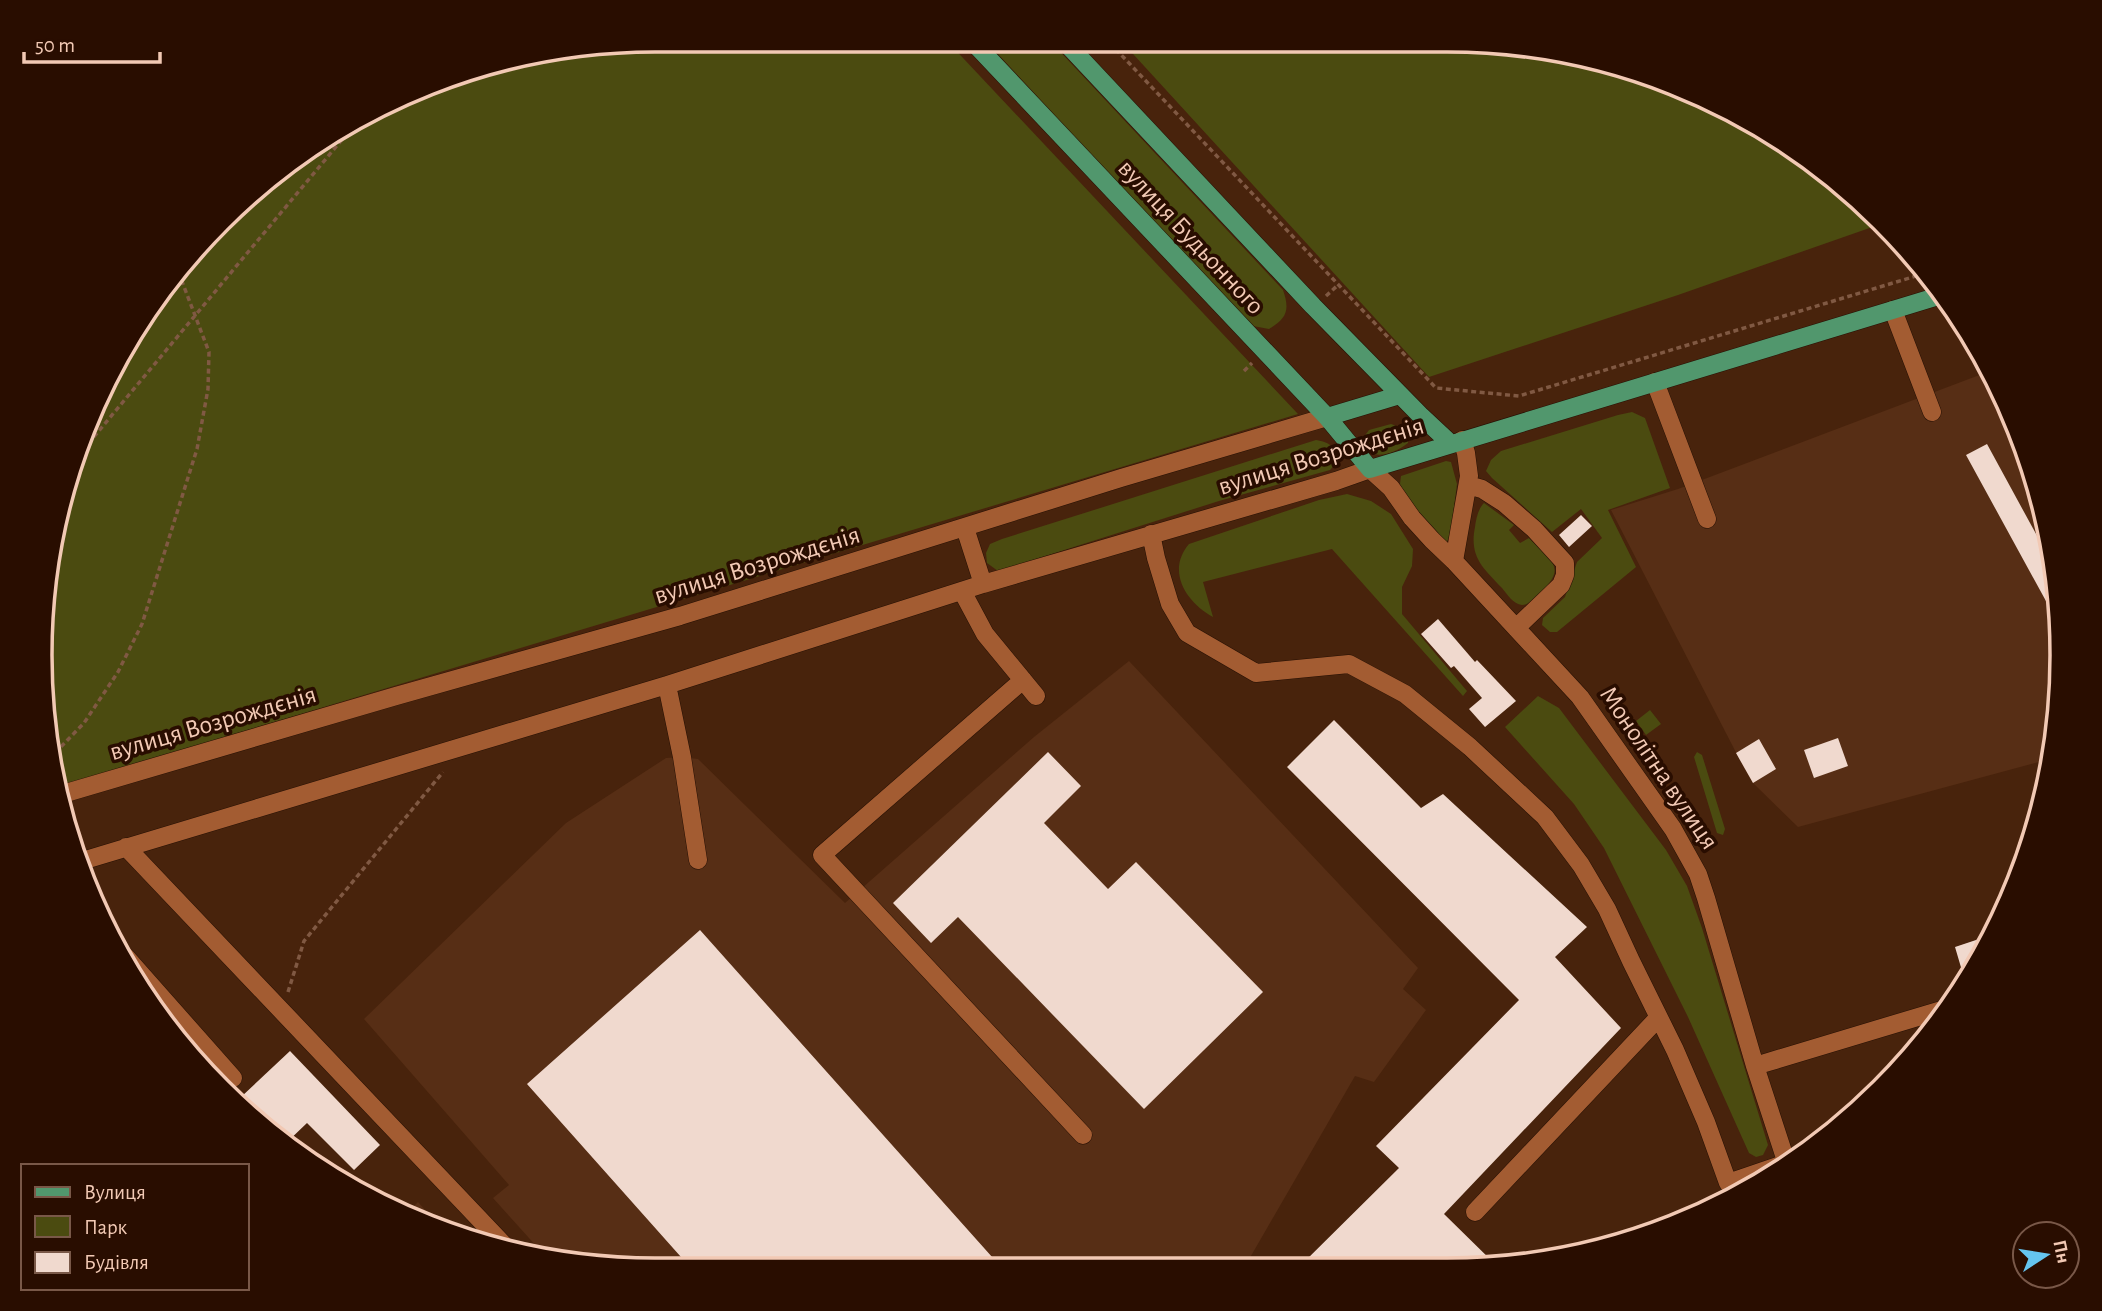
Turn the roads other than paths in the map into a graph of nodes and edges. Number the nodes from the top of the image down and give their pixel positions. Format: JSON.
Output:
{"nodes":[{"id":1,"x":982,"y":52,"type":"edge"},
{"id":2,"x":1074,"y":52,"type":"edge"},
{"id":3,"x":1932,"y":298,"type":"edge"},
{"id":4,"x":1893,"y":310,"type":"junction"},
{"id":5,"x":1655,"y":382,"type":"junction"},
{"id":6,"x":1400,"y":395,"type":"junction"},
{"id":7,"x":1932,"y":412,"type":"dead end"},
{"id":8,"x":1327,"y":417,"type":"junction"},
{"id":9,"x":1456,"y":441,"type":"junction"},
{"id":10,"x":1370,"y":469,"type":"junction"},
{"id":11,"x":1468,"y":485,"type":"junction"},
{"id":12,"x":1707,"y":519,"type":"dead end"},
{"id":13,"x":965,"y":528,"type":"junction"},
{"id":14,"x":1151,"y":534,"type":"junction"},
{"id":15,"x":1454,"y":561,"type":"junction"},
{"id":16,"x":984,"y":584,"type":"junction"},
{"id":17,"x":962,"y":591,"type":"junction"},
{"id":18,"x":1516,"y":628,"type":"junction"},
{"id":19,"x":1023,"y":680,"type":"junction"},
{"id":20,"x":667,"y":685,"type":"junction"},
{"id":21,"x":1036,"y":696,"type":"dead end"},
{"id":22,"x":68,"y":792,"type":"edge"},
{"id":23,"x":126,"y":847,"type":"junction"},
{"id":24,"x":88,"y":859,"type":"edge"},
{"id":25,"x":698,"y":860,"type":"dead end"},
{"id":26,"x":149,"y":984,"type":"edge"},
{"id":27,"x":1932,"y":1013,"type":"edge"},
{"id":28,"x":1658,"y":1018,"type":"junction"},
{"id":29,"x":1755,"y":1066,"type":"junction"},
{"id":30,"x":233,"y":1078,"type":"dead end"},
{"id":31,"x":1083,"y":1135,"type":"dead end"},
{"id":32,"x":1784,"y":1155,"type":"edge"},
{"id":33,"x":1729,"y":1188,"type":"edge"},
{"id":34,"x":1475,"y":1212,"type":"dead end"},
{"id":35,"x":497,"y":1237,"type":"edge"}],
"edges":[{"from":1,"to":8,"type":"main road","name":"вулиця Будьонного"},
{"from":2,"to":6,"type":"main road","name":"вулиця Будьонного"},
{"from":3,"to":4,"type":"main road","name":"вулиця Возрождєнія"},
{"from":4,"to":5,"type":"main road","name":"вулиця Возрождєнія"},
{"from":4,"to":7,"type":"street"},
{"from":5,"to":9,"type":"main road","name":"вулиця Возрождєнія"},
{"from":5,"to":12,"type":"street"},
{"from":6,"to":8,"type":"main road","name":"вулиця Возрождєнія"},
{"from":6,"to":9,"type":"main road","name":"вулиця Возрождєнія"},
{"from":8,"to":10,"type":"main road","name":"вулиця Будьонного"},
{"from":8,"to":13,"type":"street","name":"вулиця Возрождєнія"},
{"from":9,"to":10,"type":"main road","name":"вулиця Возрождєнія"},
{"from":9,"to":11,"type":"street"},
{"from":10,"to":14,"type":"street","name":"вулиця Возрождєнія"},
{"from":10,"to":15,"type":"street","name":"Монолітна вулиця"},
{"from":11,"to":15,"type":"street"},
{"from":11,"to":18,"type":"street"},
{"from":13,"to":16,"type":"street"},
{"from":13,"to":22,"type":"street","name":"вулиця Возрождєнія"},
{"from":14,"to":16,"type":"street","name":"вулиця Возрождєнія"},
{"from":14,"to":28,"type":"street"},
{"from":15,"to":18,"type":"street","name":"Монолітна вулиця"},
{"from":16,"to":17,"type":"street","name":"вулиця Возрождєнія"},
{"from":17,"to":19,"type":"street"},
{"from":17,"to":20,"type":"street","name":"вулиця Возрождєнія"},
{"from":18,"to":29,"type":"street","name":"Монолітна вулиця"},
{"from":19,"to":21,"type":"street"},
{"from":19,"to":31,"type":"street"},
{"from":20,"to":23,"type":"street","name":"вулиця Возрождєнія"},
{"from":20,"to":25,"type":"street"},
{"from":23,"to":24,"type":"street","name":"вулиця Возрождєнія"},
{"from":23,"to":35,"type":"street"},
{"from":26,"to":30,"type":"street"},
{"from":27,"to":29,"type":"street"},
{"from":28,"to":33,"type":"street"},
{"from":28,"to":34,"type":"street"},
{"from":29,"to":32,"type":"street","name":"Монолітна вулиця"}]}
